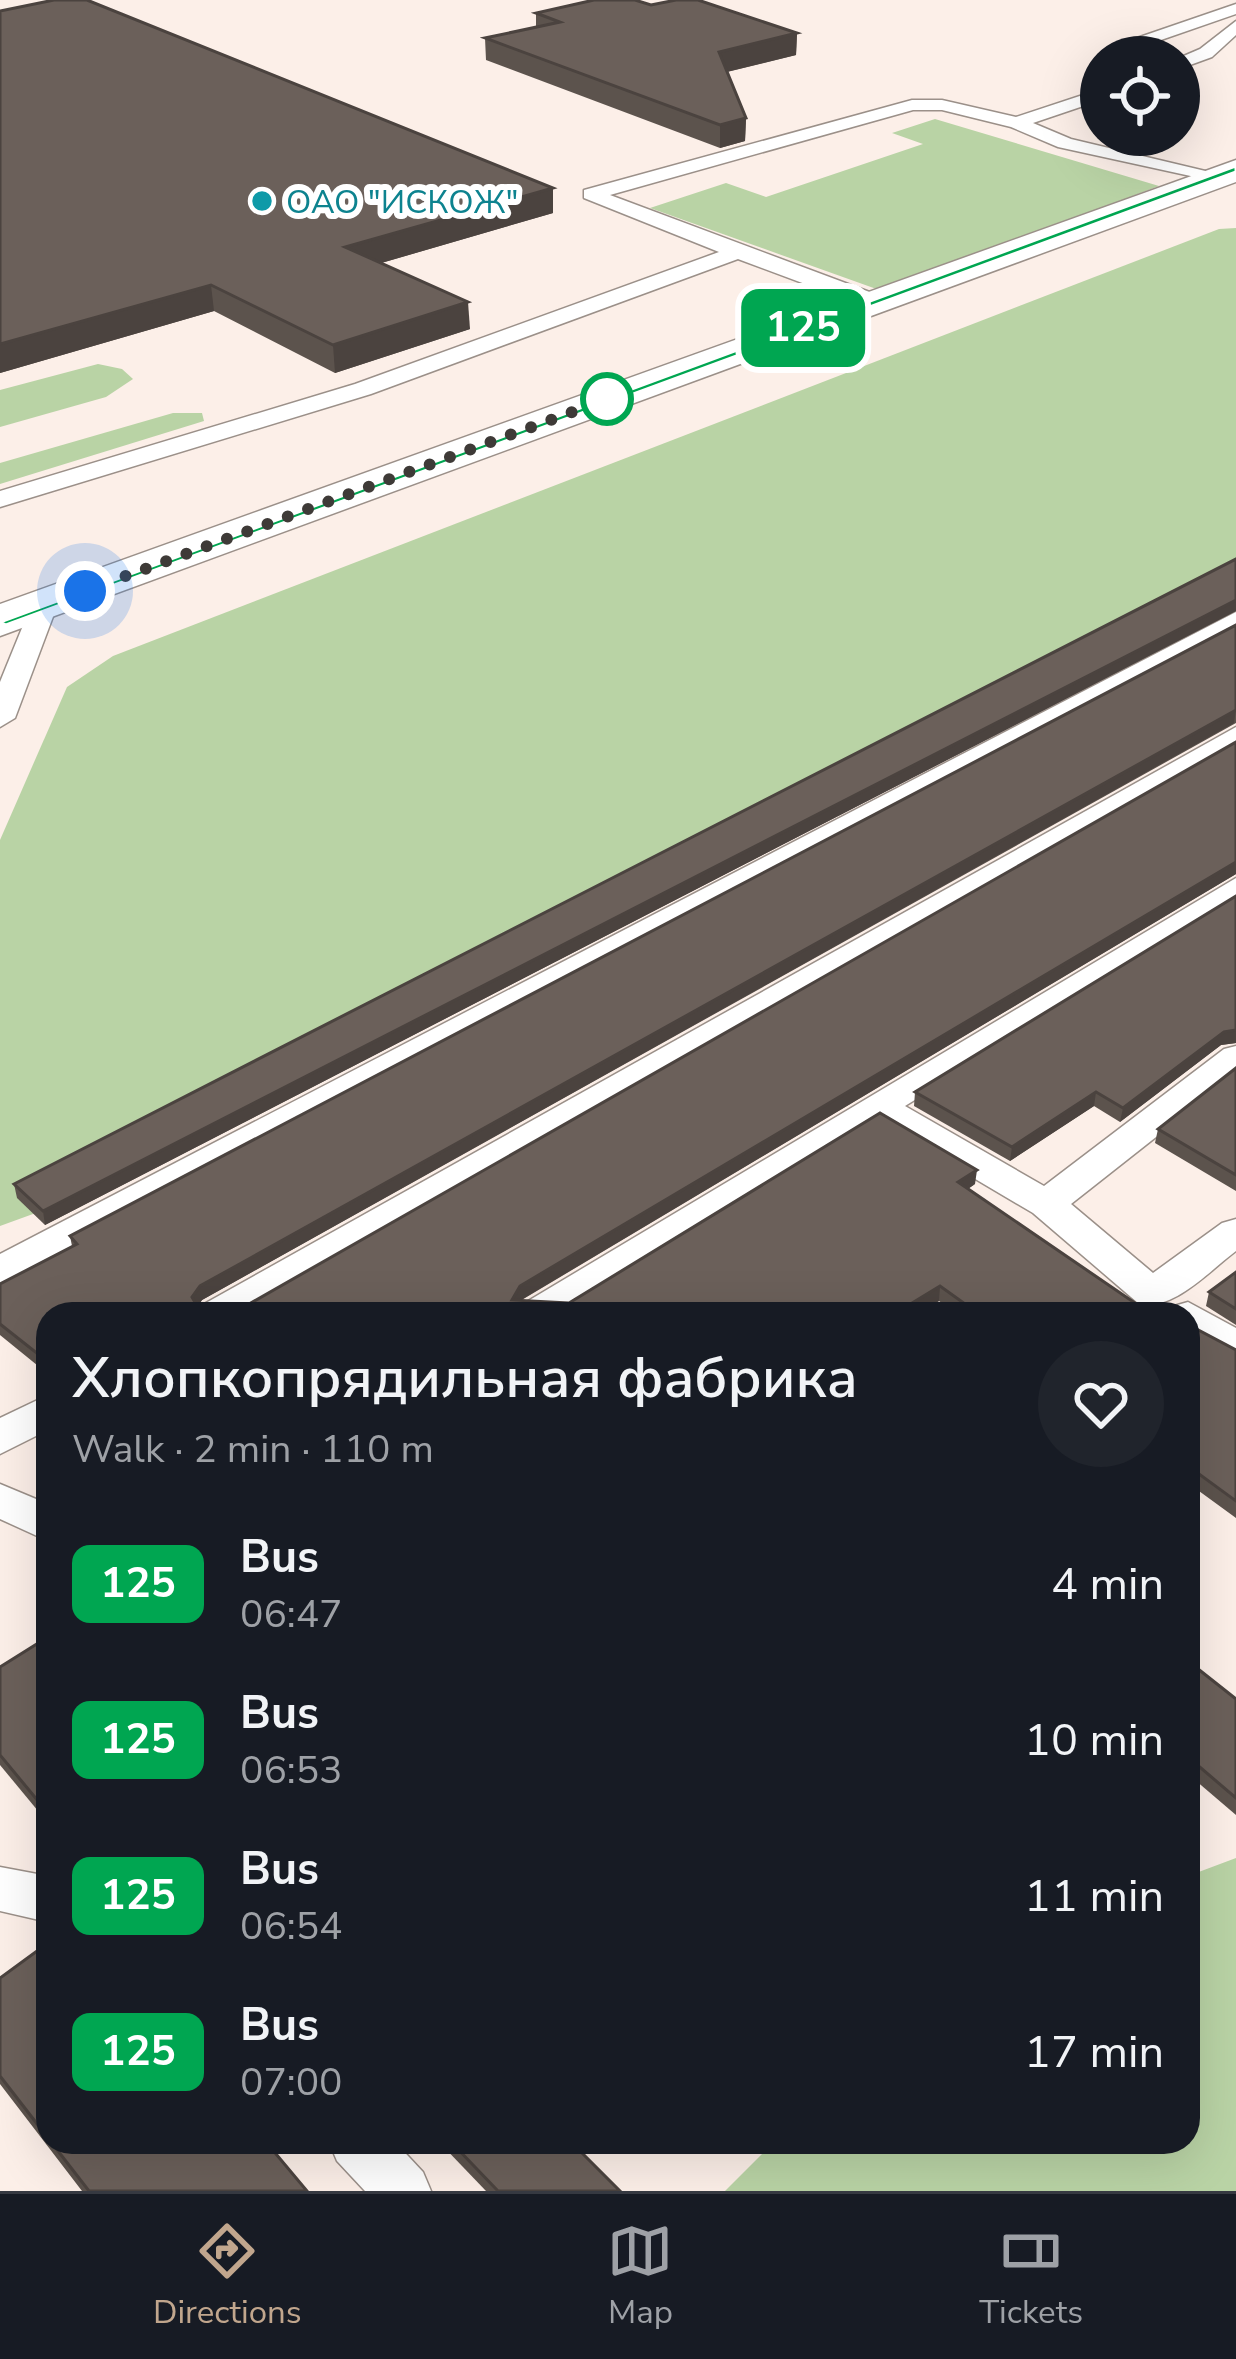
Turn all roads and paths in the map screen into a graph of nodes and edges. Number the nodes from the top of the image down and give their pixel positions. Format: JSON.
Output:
{"nodes":[{"id":1,"x":1236,"y":9,"type":"edge"},
{"id":2,"x":1236,"y":26,"type":"edge"},
{"id":3,"x":1155,"y":36,"type":"edge"},
{"id":4,"x":1200,"y":55,"type":"edge"},
{"id":5,"x":1080,"y":102,"type":"edge"},
{"id":6,"x":1017,"y":124,"type":"junction"},
{"id":7,"x":1224,"y":174,"type":"edge"},
{"id":8,"x":738,"y":252,"type":"junction"},
{"id":9,"x":875,"y":302,"type":"junction"},
{"id":10,"x":0,"y":499,"type":"edge"},
{"id":11,"x":22,"y":614,"type":"edge"},
{"id":12,"x":1236,"y":620,"type":"edge"},
{"id":13,"x":0,"y":718,"type":"edge"},
{"id":14,"x":1236,"y":736,"type":"edge"},
{"id":15,"x":1236,"y":888,"type":"edge"},
{"id":16,"x":1236,"y":1057,"type":"edge"},
{"id":17,"x":879,"y":1106,"type":"junction"},
{"id":18,"x":1046,"y":1204,"type":"junction"},
{"id":19,"x":1236,"y":1232,"type":"edge"},
{"id":20,"x":0,"y":1270,"type":"edge"},
{"id":21,"x":239,"y":1302,"type":"edge"},
{"id":22,"x":557,"y":1302,"type":"edge"},
{"id":23,"x":1168,"y":1302,"type":"edge"},
{"id":24,"x":1180,"y":1302,"type":"edge"},
{"id":25,"x":1200,"y":1324,"type":"edge"},
{"id":26,"x":1236,"y":1348,"type":"edge"},
{"id":27,"x":36,"y":1417,"type":"edge"},
{"id":28,"x":0,"y":1438,"type":"edge"},
{"id":29,"x":0,"y":1500,"type":"edge"},
{"id":30,"x":36,"y":1518,"type":"edge"},
{"id":31,"x":0,"y":1889,"type":"edge"},
{"id":32,"x":36,"y":1896,"type":"edge"},
{"id":33,"x":368,"y":2154,"type":"edge"},
{"id":34,"x":403,"y":2191,"type":"edge"}],
"edges":[{"from":1,"to":3,"type":"lane"},
{"from":2,"to":4,"type":"lane"},
{"from":5,"to":6,"type":"lane"},
{"from":6,"to":7,"type":"lane"},
{"from":6,"to":8,"type":"lane"},
{"from":7,"to":9,"type":"main road"},
{"from":8,"to":9,"type":"lane"},
{"from":8,"to":10,"type":"lane"},
{"from":9,"to":11,"type":"main road"},
{"from":11,"to":13,"type":"lane"},
{"from":12,"to":20,"type":"lane"},
{"from":14,"to":21,"type":"lane"},
{"from":15,"to":17,"type":"lane"},
{"from":16,"to":18,"type":"lane"},
{"from":17,"to":18,"type":"lane"},
{"from":17,"to":22,"type":"lane"},
{"from":18,"to":23,"type":"lane"},
{"from":19,"to":24,"type":"lane"},
{"from":25,"to":26,"type":"lane"},
{"from":27,"to":28,"type":"lane"},
{"from":29,"to":30,"type":"lane"},
{"from":31,"to":32,"type":"lane"},
{"from":33,"to":34,"type":"lane"}]}
